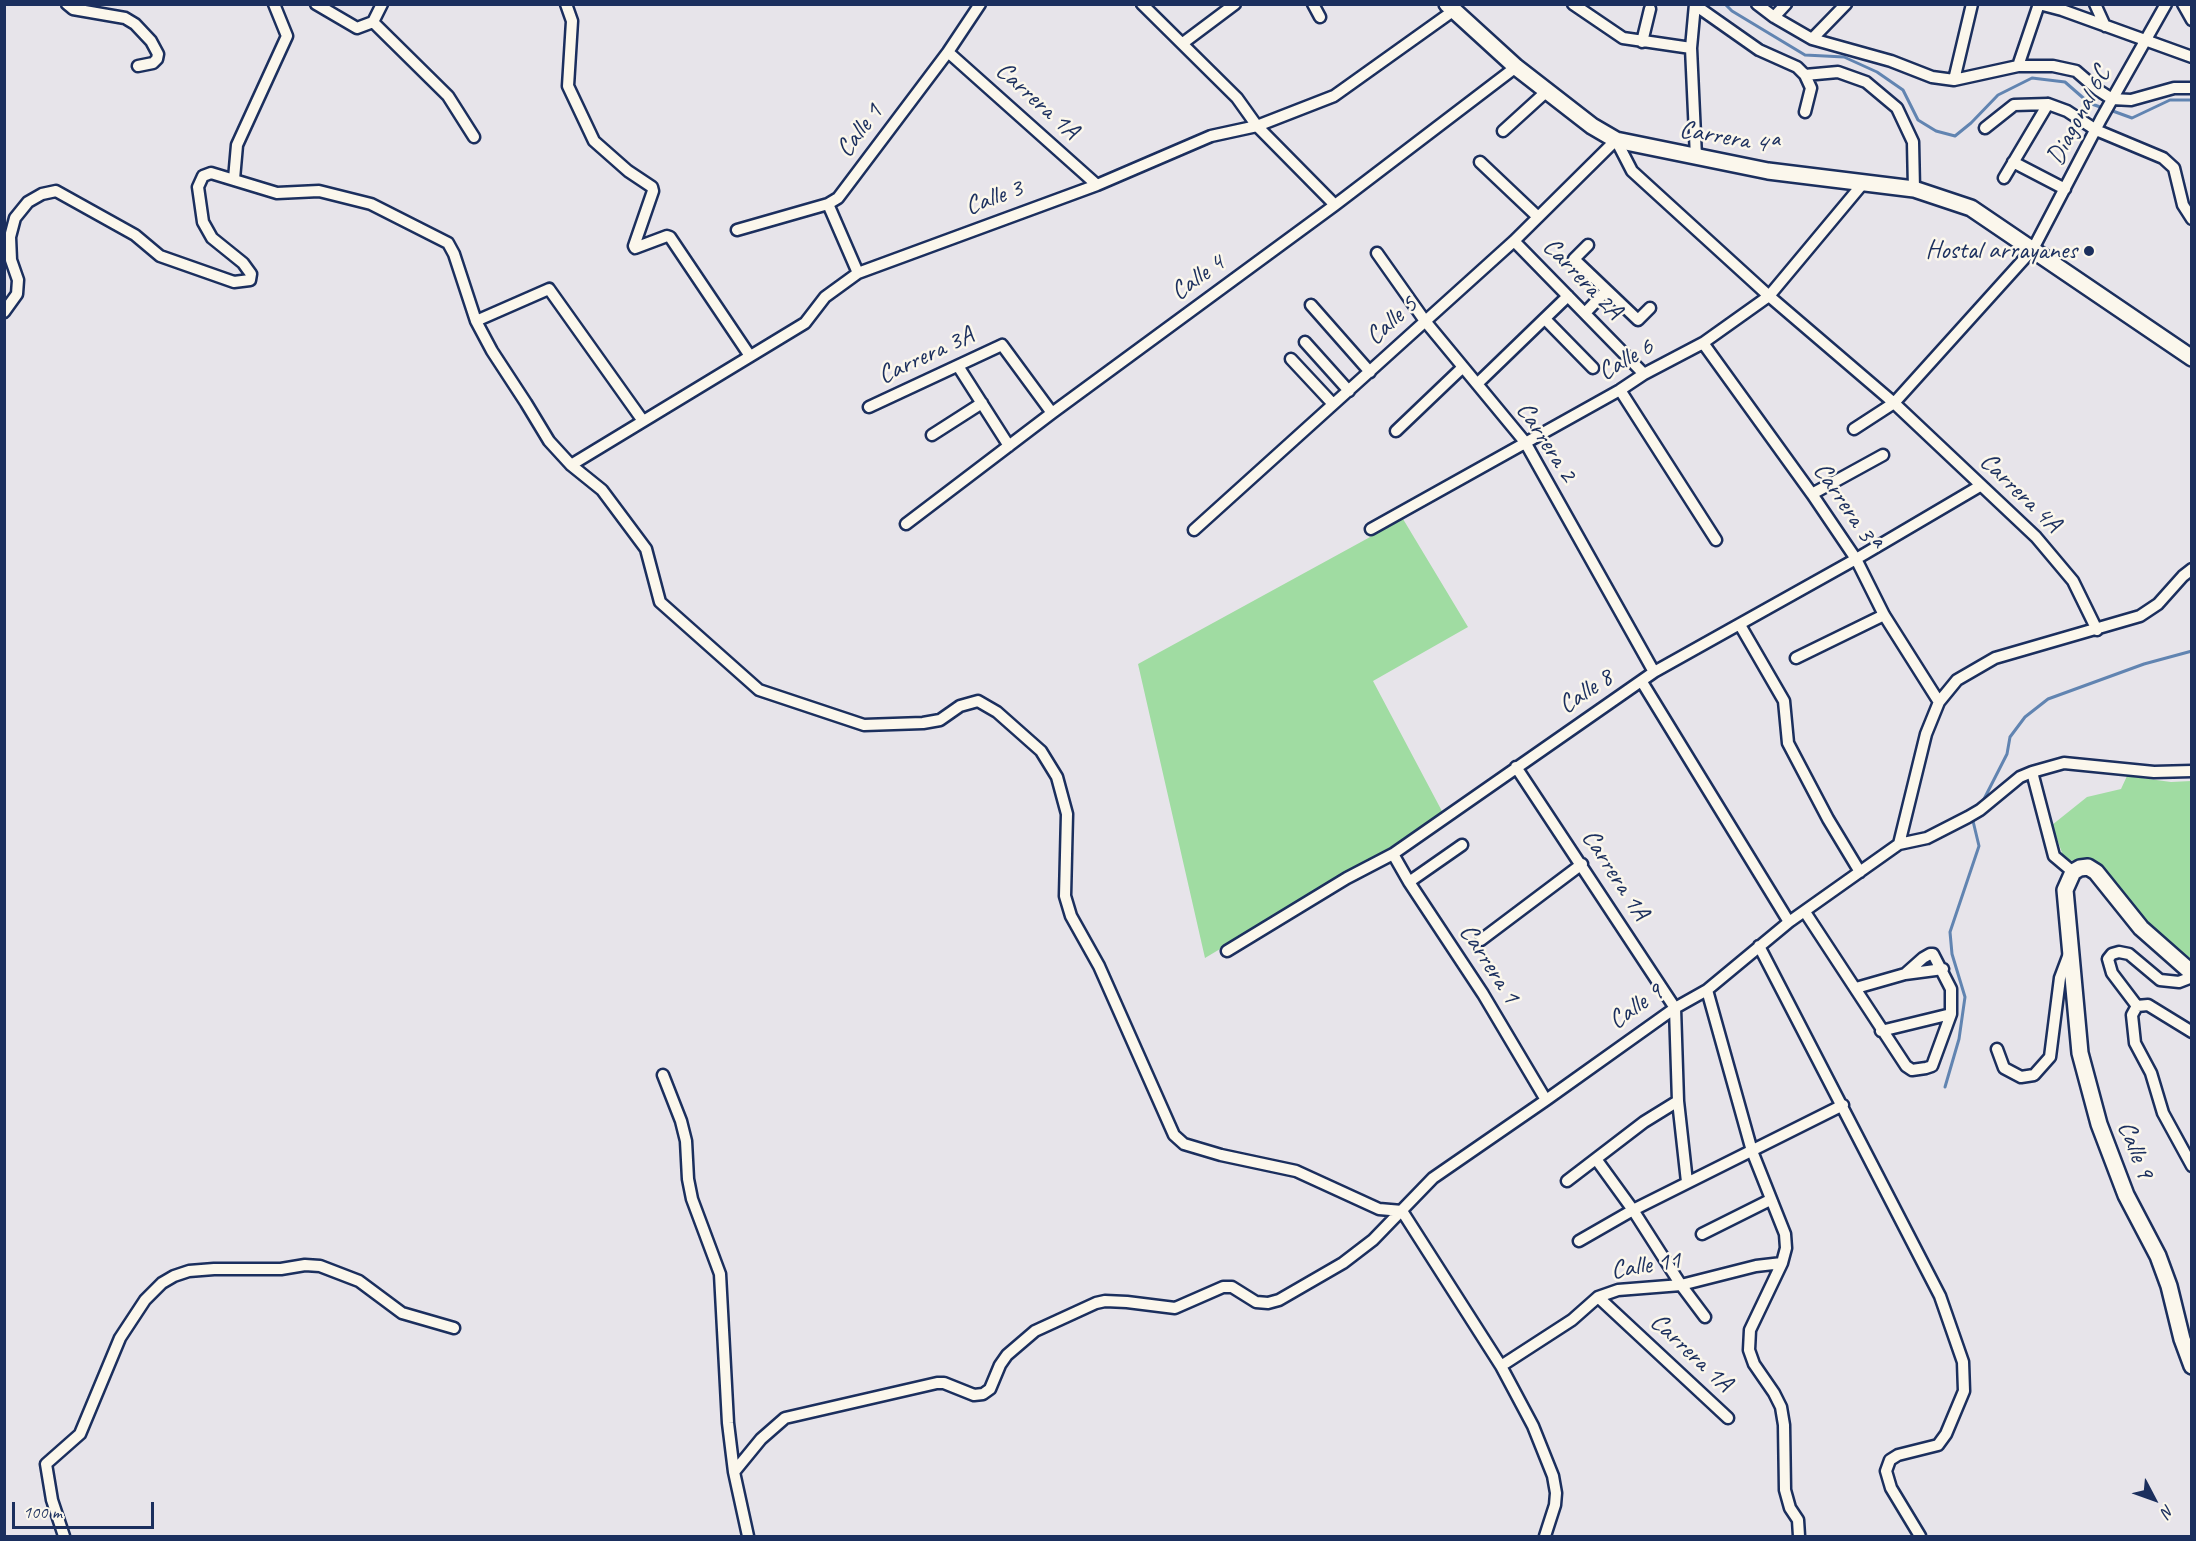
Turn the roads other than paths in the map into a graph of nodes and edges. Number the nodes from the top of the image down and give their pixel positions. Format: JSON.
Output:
{"nodes":[{"id":1,"x":67,"y":4,"type":"edge"},
{"id":2,"x":274,"y":4,"type":"edge"},
{"id":3,"x":316,"y":4,"type":"edge"},
{"id":4,"x":382,"y":4,"type":"edge"},
{"id":5,"x":566,"y":4,"type":"edge"},
{"id":6,"x":980,"y":4,"type":"edge"},
{"id":7,"x":1143,"y":4,"type":"edge"},
{"id":8,"x":1235,"y":4,"type":"edge"},
{"id":9,"x":1313,"y":4,"type":"edge"},
{"id":10,"x":1573,"y":4,"type":"edge"},
{"id":11,"x":1786,"y":4,"type":"edge"},
{"id":12,"x":1846,"y":4,"type":"edge"},
{"id":13,"x":1972,"y":4,"type":"edge"},
{"id":14,"x":2039,"y":4,"type":"edge"},
{"id":15,"x":2095,"y":4,"type":"edge"},
{"id":16,"x":2166,"y":4,"type":"edge"},
{"id":17,"x":2183,"y":4,"type":"edge"},
{"id":18,"x":1695,"y":5,"type":"edge"},
{"id":19,"x":1760,"y":6,"type":"edge"},
{"id":20,"x":2061,"y":7,"type":"edge"},
{"id":21,"x":1450,"y":8,"type":"edge"},
{"id":22,"x":1650,"y":9,"type":"dead end"},
{"id":23,"x":1320,"y":17,"type":"dead end"},
{"id":24,"x":1774,"y":17,"type":"junction"},
{"id":25,"x":2192,"y":20,"type":"edge"},
{"id":26,"x":373,"y":22,"type":"junction"},
{"id":27,"x":2105,"y":26,"type":"junction"},
{"id":28,"x":1812,"y":39,"type":"junction"},
{"id":29,"x":2145,"y":40,"type":"junction"},
{"id":30,"x":1642,"y":42,"type":"junction"},
{"id":31,"x":1183,"y":43,"type":"junction"},
{"id":32,"x":1691,"y":48,"type":"junction"},
{"id":33,"x":948,"y":52,"type":"junction"},
{"id":34,"x":2192,"y":57,"type":"edge"},
{"id":35,"x":138,"y":66,"type":"dead end"},
{"id":36,"x":2018,"y":66,"type":"junction"},
{"id":37,"x":1516,"y":67,"type":"junction"},
{"id":38,"x":1805,"y":75,"type":"junction"},
{"id":39,"x":1954,"y":80,"type":"junction"},
{"id":40,"x":2192,"y":88,"type":"edge"},
{"id":41,"x":1547,"y":91,"type":"junction"},
{"id":42,"x":2110,"y":103,"type":"junction"},
{"id":43,"x":2048,"y":104,"type":"junction"},
{"id":44,"x":1805,"y":112,"type":"dead end"},
{"id":45,"x":1257,"y":126,"type":"junction"},
{"id":46,"x":1985,"y":128,"type":"dead end"},
{"id":47,"x":2096,"y":130,"type":"junction"},
{"id":48,"x":1503,"y":131,"type":"dead end"},
{"id":49,"x":474,"y":137,"type":"dead end"},
{"id":50,"x":1616,"y":140,"type":"junction"},
{"id":51,"x":1696,"y":157,"type":"junction"},
{"id":52,"x":1480,"y":162,"type":"dead end"},
{"id":53,"x":2013,"y":162,"type":"junction"},
{"id":54,"x":2004,"y":178,"type":"dead end"},
{"id":55,"x":234,"y":179,"type":"junction"},
{"id":56,"x":1865,"y":181,"type":"junction"},
{"id":57,"x":1096,"y":184,"type":"junction"},
{"id":58,"x":1914,"y":189,"type":"junction"},
{"id":59,"x":2065,"y":189,"type":"junction"},
{"id":60,"x":828,"y":204,"type":"junction"},
{"id":61,"x":1335,"y":205,"type":"junction"},
{"id":62,"x":1538,"y":218,"type":"junction"},
{"id":63,"x":2192,"y":219,"type":"edge"},
{"id":64,"x":737,"y":230,"type":"dead end"},
{"id":65,"x":1514,"y":242,"type":"junction"},
{"id":66,"x":1588,"y":245,"type":"dead end"},
{"id":67,"x":2033,"y":249,"type":"junction"},
{"id":68,"x":1377,"y":253,"type":"dead end"},
{"id":69,"x":858,"y":273,"type":"junction"},
{"id":70,"x":1606,"y":291,"type":"junction"},
{"id":71,"x":1568,"y":296,"type":"junction"},
{"id":72,"x":1769,"y":296,"type":"junction"},
{"id":73,"x":1311,"y":305,"type":"dead end"},
{"id":74,"x":1650,"y":308,"type":"dead end"},
{"id":75,"x":4,"y":312,"type":"edge"},
{"id":76,"x":1585,"y":314,"type":"junction"},
{"id":77,"x":1545,"y":319,"type":"junction"},
{"id":78,"x":476,"y":321,"type":"junction"},
{"id":79,"x":1425,"y":321,"type":"junction"},
{"id":80,"x":1305,"y":342,"type":"dead end"},
{"id":81,"x":1703,"y":343,"type":"junction"},
{"id":82,"x":750,"y":356,"type":"junction"},
{"id":83,"x":2192,"y":358,"type":"edge"},
{"id":84,"x":1291,"y":359,"type":"dead end"},
{"id":85,"x":958,"y":366,"type":"junction"},
{"id":86,"x":1463,"y":367,"type":"junction"},
{"id":87,"x":1593,"y":368,"type":"dead end"},
{"id":88,"x":1370,"y":372,"type":"junction"},
{"id":89,"x":1644,"y":374,"type":"junction"},
{"id":90,"x":1478,"y":384,"type":"junction"},
{"id":91,"x":1620,"y":390,"type":"junction"},
{"id":92,"x":1349,"y":391,"type":"junction"},
{"id":93,"x":982,"y":403,"type":"junction"},
{"id":94,"x":1894,"y":403,"type":"junction"},
{"id":95,"x":1334,"y":404,"type":"junction"},
{"id":96,"x":869,"y":407,"type":"dead end"},
{"id":97,"x":1052,"y":413,"type":"junction"},
{"id":98,"x":644,"y":421,"type":"junction"},
{"id":99,"x":1854,"y":429,"type":"dead end"},
{"id":100,"x":1396,"y":431,"type":"dead end"},
{"id":101,"x":932,"y":435,"type":"dead end"},
{"id":102,"x":1525,"y":442,"type":"junction"},
{"id":103,"x":1010,"y":446,"type":"junction"},
{"id":104,"x":1883,"y":455,"type":"dead end"},
{"id":105,"x":571,"y":465,"type":"junction"},
{"id":106,"x":1980,"y":486,"type":"junction"},
{"id":107,"x":1812,"y":494,"type":"junction"},
{"id":108,"x":906,"y":524,"type":"dead end"},
{"id":109,"x":1194,"y":530,"type":"dead end"},
{"id":110,"x":1371,"y":530,"type":"dead end"},
{"id":111,"x":1716,"y":540,"type":"dead end"},
{"id":112,"x":1856,"y":559,"type":"junction"},
{"id":113,"x":2192,"y":569,"type":"edge"},
{"id":114,"x":1884,"y":615,"type":"junction"},
{"id":115,"x":1740,"y":625,"type":"junction"},
{"id":116,"x":2097,"y":630,"type":"junction"},
{"id":117,"x":1796,"y":658,"type":"dead end"},
{"id":118,"x":1654,"y":672,"type":"junction"},
{"id":119,"x":1642,"y":682,"type":"junction"},
{"id":120,"x":1939,"y":702,"type":"junction"},
{"id":121,"x":1516,"y":767,"type":"junction"},
{"id":122,"x":2192,"y":771,"type":"edge"},
{"id":123,"x":2031,"y":772,"type":"junction"},
{"id":124,"x":1462,"y":844,"type":"dead end"},
{"id":125,"x":1899,"y":844,"type":"junction"},
{"id":126,"x":1393,"y":854,"type":"junction"},
{"id":127,"x":1582,"y":864,"type":"junction"},
{"id":128,"x":1860,"y":872,"type":"junction"},
{"id":129,"x":2073,"y":872,"type":"junction"},
{"id":130,"x":1409,"y":882,"type":"junction"},
{"id":131,"x":1805,"y":912,"type":"junction"},
{"id":132,"x":1789,"y":922,"type":"junction"},
{"id":133,"x":1481,"y":940,"type":"dead end"},
{"id":134,"x":1759,"y":946,"type":"junction"},
{"id":135,"x":1227,"y":951,"type":"dead end"},
{"id":136,"x":2070,"y":951,"type":"junction"},
{"id":137,"x":1943,"y":969,"type":"junction"},
{"id":138,"x":1905,"y":974,"type":"junction"},
{"id":139,"x":2192,"y":975,"type":"edge"},
{"id":140,"x":1856,"y":988,"type":"junction"},
{"id":141,"x":1707,"y":990,"type":"junction"},
{"id":142,"x":2137,"y":1006,"type":"junction"},
{"id":143,"x":1675,"y":1008,"type":"junction"},
{"id":144,"x":1951,"y":1014,"type":"junction"},
{"id":145,"x":1881,"y":1030,"type":"junction"},
{"id":146,"x":2192,"y":1032,"type":"edge"},
{"id":147,"x":1997,"y":1049,"type":"dead end"},
{"id":148,"x":663,"y":1075,"type":"dead end"},
{"id":149,"x":1546,"y":1100,"type":"junction"},
{"id":150,"x":1678,"y":1101,"type":"junction"},
{"id":151,"x":1843,"y":1105,"type":"junction"},
{"id":152,"x":1752,"y":1151,"type":"junction"},
{"id":153,"x":1596,"y":1159,"type":"junction"},
{"id":154,"x":2192,"y":1166,"type":"edge"},
{"id":155,"x":1567,"y":1181,"type":"dead end"},
{"id":156,"x":1687,"y":1182,"type":"junction"},
{"id":157,"x":1770,"y":1200,"type":"junction"},
{"id":158,"x":1633,"y":1210,"type":"junction"},
{"id":159,"x":1402,"y":1211,"type":"junction"},
{"id":160,"x":1702,"y":1234,"type":"dead end"},
{"id":161,"x":1579,"y":1241,"type":"dead end"},
{"id":162,"x":1782,"y":1263,"type":"junction"},
{"id":163,"x":1681,"y":1285,"type":"junction"},
{"id":164,"x":1598,"y":1297,"type":"junction"},
{"id":165,"x":1705,"y":1317,"type":"dead end"},
{"id":166,"x":454,"y":1328,"type":"dead end"},
{"id":167,"x":1502,"y":1366,"type":"junction"},
{"id":168,"x":2192,"y":1366,"type":"edge"},
{"id":169,"x":1728,"y":1418,"type":"dead end"},
{"id":170,"x":734,"y":1472,"type":"junction"},
{"id":171,"x":63,"y":1536,"type":"edge"},
{"id":172,"x":748,"y":1536,"type":"edge"},
{"id":173,"x":1545,"y":1536,"type":"edge"},
{"id":174,"x":1798,"y":1536,"type":"edge"},
{"id":175,"x":1920,"y":1536,"type":"edge"}],
"edges":[{"from":1,"to":35,"type":"street"},
{"from":2,"to":55,"type":"street"},
{"from":3,"to":26,"type":"street"},
{"from":4,"to":26,"type":"street"},
{"from":5,"to":82,"type":"street"},
{"from":6,"to":33,"type":"street","name":"Calle 1"},
{"from":7,"to":31,"type":"street"},
{"from":8,"to":31,"type":"street"},
{"from":9,"to":23,"type":"street"},
{"from":10,"to":30,"type":"street"},
{"from":11,"to":24,"type":"street"},
{"from":12,"to":28,"type":"street"},
{"from":13,"to":39,"type":"street"},
{"from":14,"to":20,"type":"street"},
{"from":14,"to":36,"type":"street"},
{"from":15,"to":27,"type":"street"},
{"from":16,"to":29,"type":"street","name":"Diagonal 6C"},
{"from":17,"to":25,"type":"street"},
{"from":18,"to":32,"type":"street"},
{"from":18,"to":38,"type":"street"},
{"from":19,"to":24,"type":"street"},
{"from":20,"to":27,"type":"street"},
{"from":21,"to":37,"type":"street","name":"Carrera 4ª"},
{"from":21,"to":45,"type":"street","name":"Calle 3"},
{"from":22,"to":30,"type":"street"},
{"from":24,"to":28,"type":"street"},
{"from":26,"to":49,"type":"street"},
{"from":27,"to":29,"type":"street"},
{"from":28,"to":39,"type":"street"},
{"from":29,"to":34,"type":"street"},
{"from":29,"to":42,"type":"street","name":"Diagonal 6C"},
{"from":30,"to":32,"type":"street"},
{"from":31,"to":45,"type":"street"},
{"from":32,"to":51,"type":"street"},
{"from":33,"to":57,"type":"street","name":"Carrera 1A"},
{"from":33,"to":60,"type":"street","name":"Calle 1"},
{"from":36,"to":39,"type":"street"},
{"from":36,"to":42,"type":"street"},
{"from":37,"to":41,"type":"street","name":"Carrera 4ª"},
{"from":37,"to":61,"type":"street","name":"Calle 4"},
{"from":38,"to":44,"type":"street"},
{"from":38,"to":58,"type":"street"},
{"from":40,"to":42,"type":"street"},
{"from":41,"to":48,"type":"street"},
{"from":41,"to":50,"type":"street","name":"Carrera 4ª"},
{"from":42,"to":47,"type":"street","name":"Diagonal 6C"},
{"from":43,"to":46,"type":"street"},
{"from":43,"to":47,"type":"street"},
{"from":43,"to":53,"type":"street"},
{"from":45,"to":57,"type":"street","name":"Calle 3"},
{"from":45,"to":61,"type":"street"},
{"from":47,"to":59,"type":"street","name":"Diagonal 6C"},
{"from":47,"to":63,"type":"street"},
{"from":50,"to":51,"type":"street","name":"Carrera 4ª"},
{"from":50,"to":62,"type":"street","name":"Calle 5"},
{"from":50,"to":72,"type":"street","name":"Carrera 4A"},
{"from":51,"to":56,"type":"street","name":"Carrera 4ª"},
{"from":52,"to":62,"type":"street"},
{"from":53,"to":54,"type":"street"},
{"from":53,"to":59,"type":"street"},
{"from":55,"to":75,"type":"street"},
{"from":55,"to":78,"type":"street"},
{"from":56,"to":58,"type":"street","name":"Carrera 4ª"},
{"from":56,"to":72,"type":"street","name":"Calle 6"},
{"from":57,"to":69,"type":"street","name":"Calle 3"},
{"from":58,"to":67,"type":"street","name":"Carrera 4ª"},
{"from":59,"to":67,"type":"street","name":"Diagonal 6C"},
{"from":60,"to":64,"type":"street","name":"Calle 1"},
{"from":60,"to":69,"type":"street"},
{"from":61,"to":97,"type":"street","name":"Calle 4"},
{"from":62,"to":65,"type":"street","name":"Calle 5"},
{"from":65,"to":71,"type":"street","name":"Carrera 2A"},
{"from":65,"to":79,"type":"street","name":"Calle 5"},
{"from":66,"to":70,"type":"street"},
{"from":67,"to":83,"type":"street","name":"Carrera 4ª"},
{"from":67,"to":94,"type":"street","name":"Diagonal 6C"},
{"from":68,"to":79,"type":"street","name":"Carrera 2"},
{"from":69,"to":82,"type":"street","name":"Calle 3"},
{"from":70,"to":74,"type":"street"},
{"from":70,"to":76,"type":"street"},
{"from":71,"to":76,"type":"street","name":"Carrera 2A"},
{"from":71,"to":77,"type":"street"},
{"from":72,"to":81,"type":"street","name":"Calle 6"},
{"from":72,"to":94,"type":"street","name":"Carrera 4A"},
{"from":73,"to":88,"type":"street"},
{"from":76,"to":89,"type":"street","name":"Carrera 2A"},
{"from":77,"to":87,"type":"street"},
{"from":77,"to":90,"type":"street"},
{"from":78,"to":98,"type":"street"},
{"from":78,"to":105,"type":"street"},
{"from":79,"to":86,"type":"street","name":"Carrera 2"},
{"from":79,"to":88,"type":"street","name":"Calle 5"},
{"from":80,"to":92,"type":"street"},
{"from":81,"to":89,"type":"street","name":"Calle 6"},
{"from":81,"to":107,"type":"street","name":"Carrera 3ª"},
{"from":82,"to":98,"type":"street","name":"Calle 3"},
{"from":84,"to":95,"type":"street"},
{"from":85,"to":93,"type":"street"},
{"from":85,"to":96,"type":"street","name":"Carrera 3A"},
{"from":85,"to":97,"type":"street","name":"Carrera 3A"},
{"from":86,"to":90,"type":"street","name":"Carrera 2"},
{"from":86,"to":100,"type":"street"},
{"from":88,"to":92,"type":"street","name":"Calle 5"},
{"from":89,"to":91,"type":"street","name":"Calle 6"},
{"from":90,"to":102,"type":"street","name":"Carrera 2"},
{"from":91,"to":102,"type":"street","name":"Calle 6"},
{"from":91,"to":111,"type":"street"},
{"from":92,"to":95,"type":"street","name":"Calle 5"},
{"from":93,"to":101,"type":"street"},
{"from":93,"to":103,"type":"street"},
{"from":94,"to":99,"type":"street","name":"Diagonal 6C"},
{"from":94,"to":106,"type":"street","name":"Carrera 4A"},
{"from":95,"to":109,"type":"street","name":"Calle 5"},
{"from":97,"to":103,"type":"street","name":"Calle 4"},
{"from":98,"to":105,"type":"street","name":"Calle 3"},
{"from":102,"to":110,"type":"street","name":"Calle 6"},
{"from":102,"to":118,"type":"street","name":"Carrera 2"},
{"from":103,"to":108,"type":"street","name":"Calle 4"},
{"from":104,"to":107,"type":"street"},
{"from":105,"to":159,"type":"street"},
{"from":106,"to":112,"type":"street","name":"Calle 8"},
{"from":106,"to":116,"type":"street","name":"Carrera 4A"},
{"from":107,"to":112,"type":"street","name":"Carrera 3ª"},
{"from":112,"to":114,"type":"street","name":"Carrera 3ª"},
{"from":112,"to":115,"type":"street","name":"Calle 8"},
{"from":113,"to":116,"type":"street"},
{"from":114,"to":117,"type":"street"},
{"from":114,"to":120,"type":"street","name":"Carrera 3ª"},
{"from":115,"to":118,"type":"street","name":"Calle 8"},
{"from":115,"to":128,"type":"street"},
{"from":116,"to":120,"type":"street"},
{"from":118,"to":119,"type":"street","name":"Calle 8"},
{"from":119,"to":121,"type":"street","name":"Calle 8"},
{"from":119,"to":132,"type":"street"},
{"from":120,"to":125,"type":"street"},
{"from":121,"to":126,"type":"street","name":"Calle 8"},
{"from":121,"to":127,"type":"street","name":"Carrera 1A"},
{"from":122,"to":123,"type":"street"},
{"from":123,"to":125,"type":"street"},
{"from":123,"to":129,"type":"street"},
{"from":124,"to":130,"type":"street"},
{"from":125,"to":128,"type":"street","name":"Calle 9"},
{"from":126,"to":130,"type":"street","name":"Carrera 1"},
{"from":126,"to":135,"type":"street","name":"Calle 8"},
{"from":127,"to":133,"type":"street"},
{"from":127,"to":143,"type":"street","name":"Carrera 1A"},
{"from":128,"to":131,"type":"street","name":"Calle 9"},
{"from":129,"to":136,"type":"street","name":"Calle 9"},
{"from":129,"to":139,"type":"street"},
{"from":130,"to":149,"type":"street","name":"Carrera 1"},
{"from":131,"to":132,"type":"street","name":"Calle 9"},
{"from":131,"to":140,"type":"street"},
{"from":132,"to":134,"type":"street","name":"Calle 9"},
{"from":134,"to":141,"type":"street","name":"Calle 9"},
{"from":134,"to":151,"type":"street"},
{"from":136,"to":147,"type":"street"},
{"from":136,"to":168,"type":"street","name":"Calle 9"},
{"from":137,"to":138,"type":"street"},
{"from":137,"to":138,"type":"street"},
{"from":137,"to":144,"type":"street"},
{"from":138,"to":140,"type":"street"},
{"from":139,"to":142,"type":"street"},
{"from":140,"to":145,"type":"street"},
{"from":141,"to":143,"type":"street","name":"Calle 9"},
{"from":141,"to":152,"type":"street"},
{"from":142,"to":146,"type":"street"},
{"from":142,"to":154,"type":"street"},
{"from":143,"to":149,"type":"street","name":"Calle 9"},
{"from":143,"to":150,"type":"street"},
{"from":144,"to":145,"type":"street"},
{"from":144,"to":145,"type":"street"},
{"from":148,"to":170,"type":"street"},
{"from":149,"to":159,"type":"street","name":"Calle 9"},
{"from":150,"to":153,"type":"street"},
{"from":150,"to":156,"type":"street"},
{"from":151,"to":152,"type":"street"},
{"from":151,"to":175,"type":"street"},
{"from":152,"to":156,"type":"street"},
{"from":152,"to":157,"type":"street"},
{"from":153,"to":155,"type":"street"},
{"from":153,"to":158,"type":"street"},
{"from":156,"to":158,"type":"street"},
{"from":157,"to":160,"type":"street"},
{"from":157,"to":162,"type":"street"},
{"from":158,"to":161,"type":"street"},
{"from":158,"to":163,"type":"street"},
{"from":159,"to":167,"type":"street"},
{"from":159,"to":170,"type":"street","name":"Calle 9"},
{"from":162,"to":163,"type":"street","name":"Calle 11"},
{"from":162,"to":174,"type":"street"},
{"from":163,"to":164,"type":"street","name":"Calle 11"},
{"from":163,"to":165,"type":"street"},
{"from":164,"to":167,"type":"street","name":"Calle 11"},
{"from":164,"to":169,"type":"street","name":"Carrera 1A"},
{"from":166,"to":171,"type":"street"},
{"from":167,"to":173,"type":"street"},
{"from":170,"to":172,"type":"street"}]}
